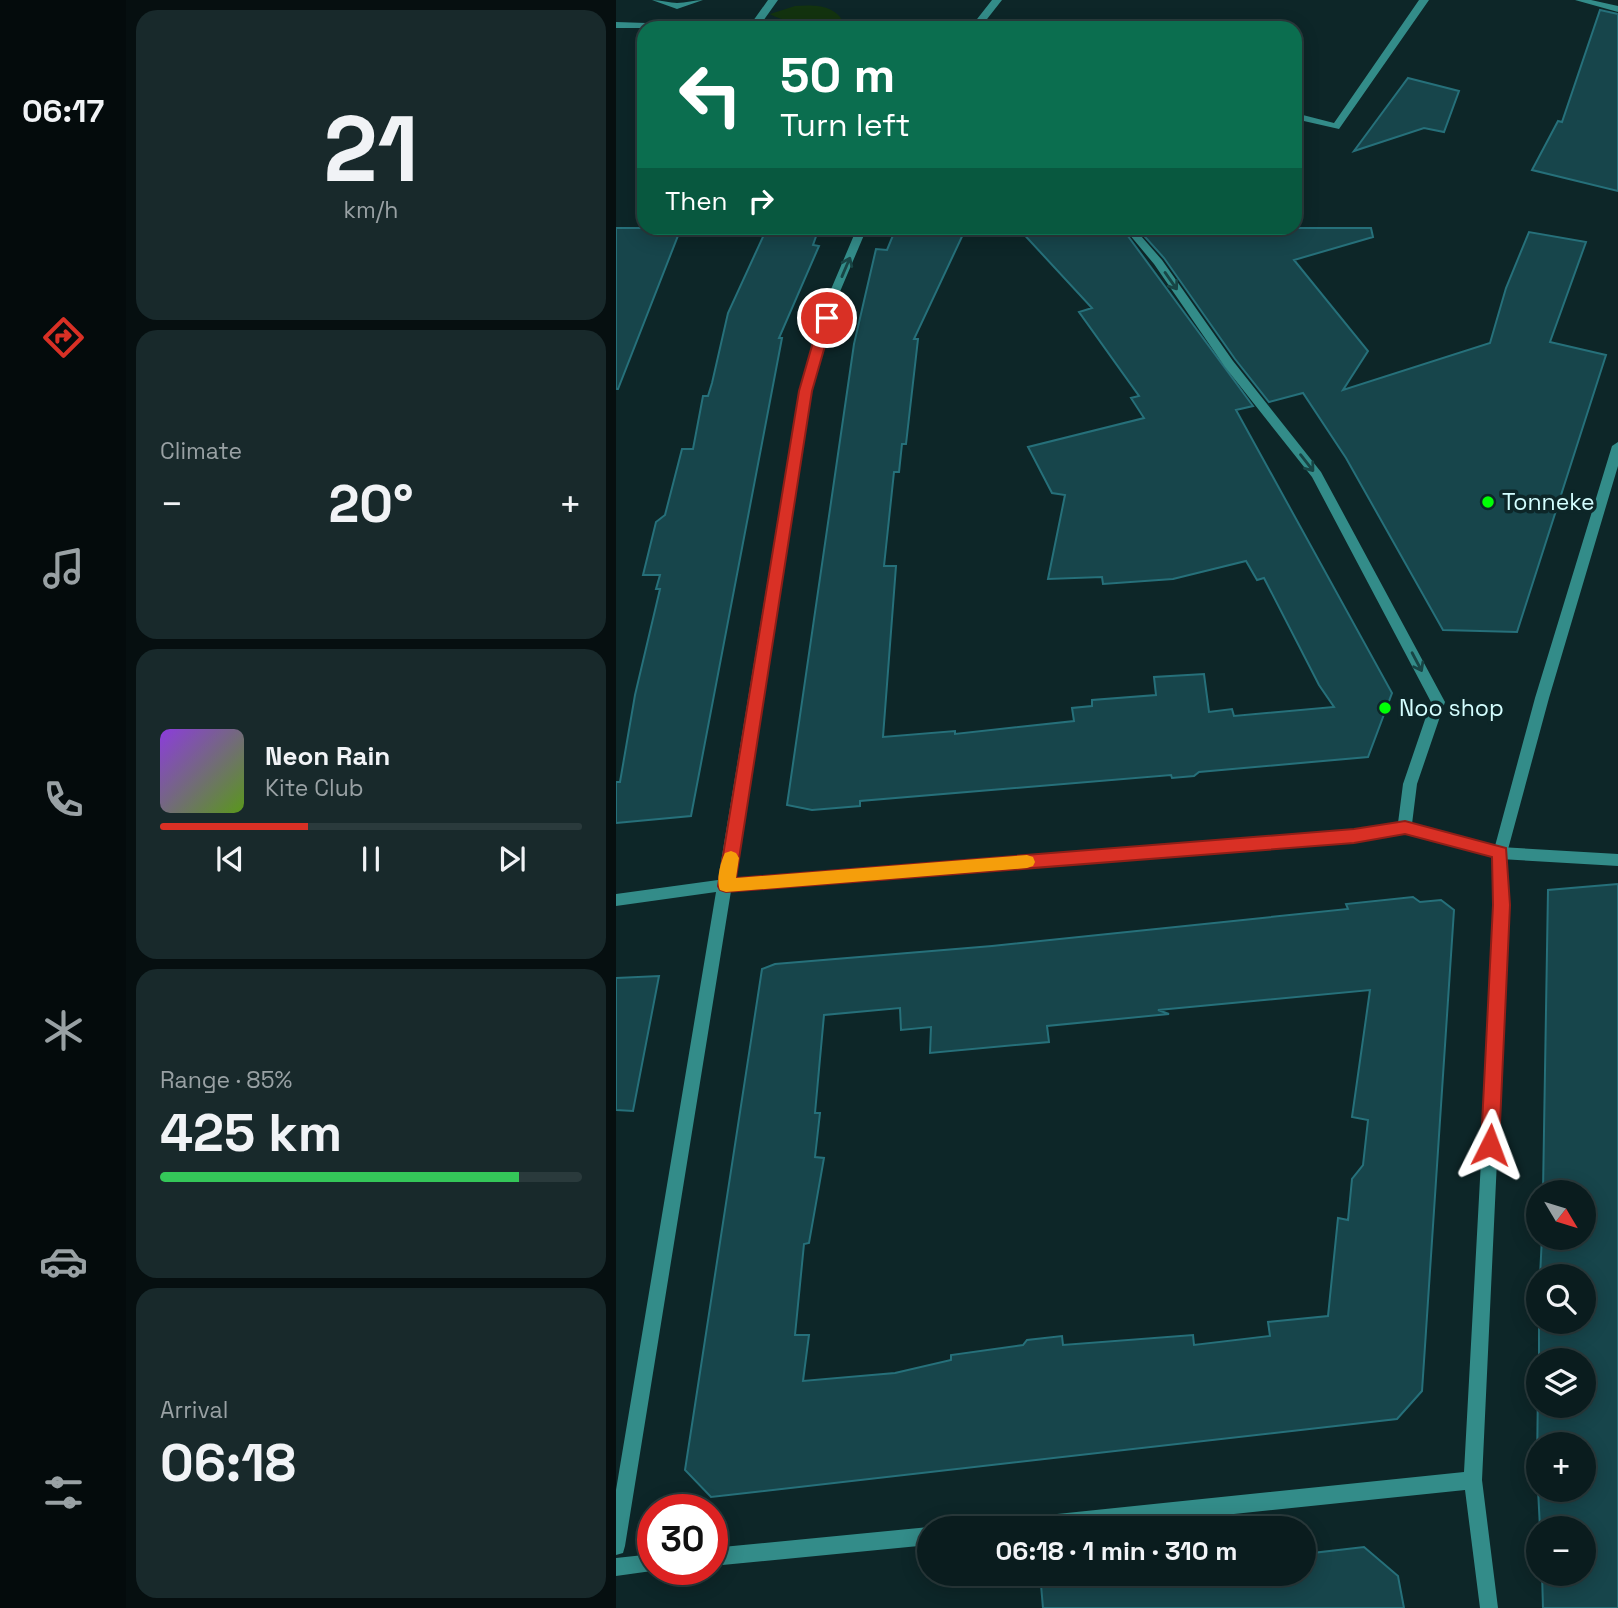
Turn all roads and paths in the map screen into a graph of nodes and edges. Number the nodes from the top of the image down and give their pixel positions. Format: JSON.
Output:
{"nodes":[{"id":1,"x":657,"y":0,"type":"edge"},
{"id":2,"x":698,"y":0,"type":"edge"},
{"id":3,"x":773,"y":0,"type":"edge"},
{"id":4,"x":997,"y":0,"type":"edge"},
{"id":5,"x":1424,"y":0,"type":"edge"},
{"id":6,"x":1580,"y":0,"type":"edge"},
{"id":7,"x":677,"y":6,"type":"junction"},
{"id":8,"x":1618,"y":9,"type":"edge"},
{"id":9,"x":692,"y":21,"type":"edge"},
{"id":10,"x":758,"y":21,"type":"edge"},
{"id":11,"x":980,"y":21,"type":"edge"},
{"id":12,"x":616,"y":25,"type":"edge"},
{"id":13,"x":637,"y":26,"type":"edge"},
{"id":14,"x":1302,"y":118,"type":"edge"},
{"id":15,"x":859,"y":235,"type":"edge"},
{"id":16,"x":1135,"y":235,"type":"edge"},
{"id":17,"x":1618,"y":446,"type":"edge"},
{"id":18,"x":1405,"y":828,"type":"junction"},
{"id":19,"x":1500,"y":853,"type":"junction"},
{"id":20,"x":1618,"y":860,"type":"edge"},
{"id":21,"x":726,"y":886,"type":"junction"},
{"id":22,"x":616,"y":900,"type":"edge"},
{"id":23,"x":1473,"y":1480,"type":"junction"},
{"id":24,"x":1125,"y":1516,"type":"edge"},
{"id":25,"x":917,"y":1537,"type":"edge"},
{"id":26,"x":616,"y":1546,"type":"edge"},
{"id":27,"x":728,"y":1555,"type":"edge"},
{"id":28,"x":637,"y":1565,"type":"edge"},
{"id":29,"x":616,"y":1567,"type":"edge"},
{"id":30,"x":1489,"y":1608,"type":"edge"}],
"edges":[{"from":1,"to":7,"type":"street"},
{"from":2,"to":7,"type":"street"},
{"from":3,"to":10,"type":"street"},
{"from":4,"to":11,"type":"street"},
{"from":5,"to":14,"type":"street"},
{"from":6,"to":8,"type":"street"},
{"from":7,"to":9,"type":"street"},
{"from":12,"to":13,"type":"street"},
{"from":21,"to":15,"type":"street","one_way":true},
{"from":16,"to":18,"type":"street","one_way":true},
{"from":17,"to":19,"type":"street"},
{"from":18,"to":19,"type":"street"},
{"from":18,"to":21,"type":"street"},
{"from":19,"to":20,"type":"street"},
{"from":19,"to":23,"type":"street"},
{"from":21,"to":22,"type":"street"},
{"from":21,"to":26,"type":"street"},
{"from":23,"to":24,"type":"street"},
{"from":23,"to":30,"type":"street"},
{"from":25,"to":27,"type":"street"},
{"from":28,"to":29,"type":"street"}]}
